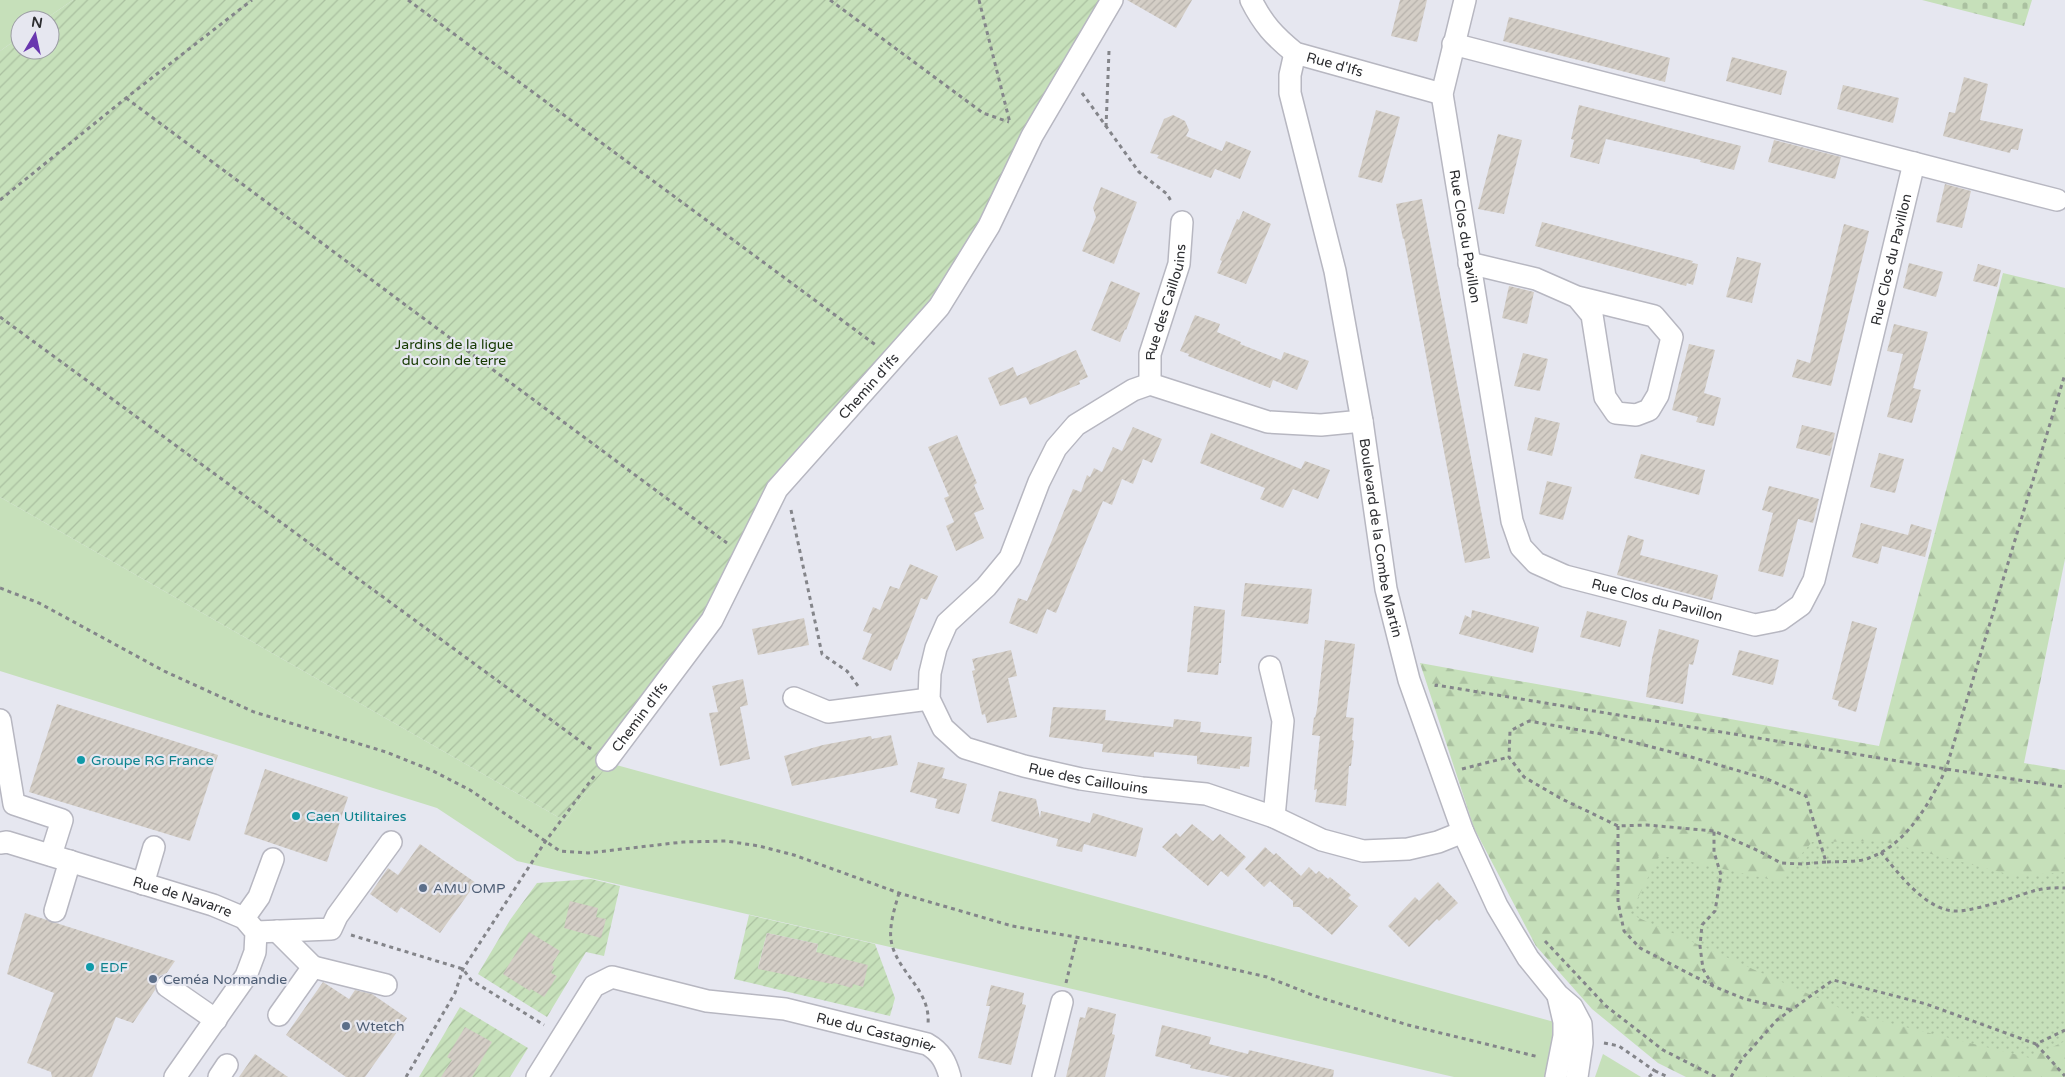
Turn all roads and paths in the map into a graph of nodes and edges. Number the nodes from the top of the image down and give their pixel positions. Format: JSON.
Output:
{"nodes":[{"id":1,"x":252,"y":0,"type":"edge"},
{"id":2,"x":408,"y":0,"type":"edge"},
{"id":3,"x":830,"y":0,"type":"edge"},
{"id":4,"x":979,"y":0,"type":"edge"},
{"id":5,"x":1112,"y":0,"type":"edge"},
{"id":6,"x":1251,"y":0,"type":"edge"},
{"id":7,"x":1465,"y":0,"type":"edge"},
{"id":8,"x":1109,"y":42,"type":"dead end"},
{"id":9,"x":1453,"y":44,"type":"junction"},
{"id":10,"x":1295,"y":52,"type":"junction"},
{"id":11,"x":1068,"y":74,"type":"junction"},
{"id":12,"x":1442,"y":94,"type":"junction"},
{"id":13,"x":126,"y":98,"type":"junction"},
{"id":14,"x":1009,"y":122,"type":"junction"},
{"id":15,"x":1106,"y":127,"type":"junction"},
{"id":16,"x":1032,"y":136,"type":"junction"},
{"id":17,"x":1914,"y":163,"type":"junction"},
{"id":18,"x":0,"y":200,"type":"edge"},
{"id":19,"x":2057,"y":200,"type":"dead end"},
{"id":20,"x":1182,"y":222,"type":"joint"},
{"id":21,"x":1469,"y":262,"type":"junction"},
{"id":22,"x":1577,"y":297,"type":"junction"},
{"id":23,"x":0,"y":317,"type":"edge"},
{"id":24,"x":894,"y":358,"type":"junction"},
{"id":25,"x":2065,"y":374,"type":"edge"},
{"id":26,"x":1150,"y":384,"type":"junction"},
{"id":27,"x":1362,"y":421,"type":"junction"},
{"id":28,"x":784,"y":479,"type":"junction"},
{"id":29,"x":744,"y":555,"type":"junction"},
{"id":30,"x":0,"y":588,"type":"edge"},
{"id":31,"x":1270,"y":667,"type":"dead end"},
{"id":32,"x":1438,"y":694,"type":"dead end"},
{"id":33,"x":794,"y":698,"type":"dead end"},
{"id":34,"x":929,"y":699,"type":"junction"},
{"id":35,"x":868,"y":707,"type":"junction"},
{"id":36,"x":0,"y":720,"type":"edge"},
{"id":37,"x":1509,"y":756,"type":"junction"},
{"id":38,"x":607,"y":760,"type":"junction"},
{"id":39,"x":1459,"y":760,"type":"dead end"},
{"id":40,"x":1462,"y":769,"type":"junction"},
{"id":41,"x":1946,"y":769,"type":"junction"},
{"id":42,"x":1464,"y":778,"type":"dead end"},
{"id":43,"x":2065,"y":786,"type":"edge"},
{"id":44,"x":1274,"y":817,"type":"junction"},
{"id":45,"x":1618,"y":826,"type":"junction"},
{"id":46,"x":1714,"y":831,"type":"junction"},
{"id":47,"x":1463,"y":832,"type":"junction"},
{"id":48,"x":391,"y":842,"type":"dead end"},
{"id":49,"x":546,"y":842,"type":"junction"},
{"id":50,"x":0,"y":843,"type":"edge"},
{"id":51,"x":154,"y":847,"type":"dead end"},
{"id":52,"x":1881,"y":852,"type":"junction"},
{"id":53,"x":61,"y":858,"type":"junction"},
{"id":54,"x":272,"y":859,"type":"dead end"},
{"id":55,"x":1826,"y":862,"type":"junction"},
{"id":56,"x":143,"y":884,"type":"junction"},
{"id":57,"x":2065,"y":888,"type":"edge"},
{"id":58,"x":898,"y":893,"type":"junction"},
{"id":59,"x":55,"y":911,"type":"dead end"},
{"id":60,"x":250,"y":925,"type":"junction"},
{"id":61,"x":331,"y":928,"type":"junction"},
{"id":62,"x":277,"y":931,"type":"junction"},
{"id":63,"x":1078,"y":937,"type":"junction"},
{"id":64,"x":1543,"y":940,"type":"dead end"},
{"id":65,"x":313,"y":967,"type":"junction"},
{"id":66,"x":463,"y":969,"type":"junction"},
{"id":67,"x":386,"y":985,"type":"dead end"},
{"id":68,"x":168,"y":986,"type":"dead end"},
{"id":69,"x":1712,"y":986,"type":"junction"},
{"id":70,"x":1558,"y":995,"type":"junction"},
{"id":71,"x":1062,"y":1002,"type":"joint"},
{"id":72,"x":1792,"y":1010,"type":"junction"},
{"id":73,"x":279,"y":1014,"type":"dead end"},
{"id":74,"x":216,"y":1020,"type":"junction"},
{"id":75,"x":2065,"y":1030,"type":"edge"},
{"id":76,"x":562,"y":1036,"type":"junction"},
{"id":77,"x":1582,"y":1043,"type":"junction"},
{"id":78,"x":927,"y":1044,"type":"junction"},
{"id":79,"x":2036,"y":1044,"type":"junction"},
{"id":80,"x":1558,"y":1070,"type":"edge"},
{"id":81,"x":1655,"y":1071,"type":"junction"},
{"id":82,"x":2065,"y":1076,"type":"edge"},
{"id":83,"x":175,"y":1077,"type":"edge"},
{"id":84,"x":406,"y":1077,"type":"edge"},
{"id":85,"x":537,"y":1077,"type":"edge"},
{"id":86,"x":950,"y":1077,"type":"edge"},
{"id":87,"x":1043,"y":1077,"type":"edge"},
{"id":88,"x":1577,"y":1077,"type":"edge"},
{"id":89,"x":1649,"y":1077,"type":"edge"},
{"id":90,"x":1668,"y":1077,"type":"edge"},
{"id":91,"x":1716,"y":1077,"type":"edge"},
{"id":92,"x":1731,"y":1077,"type":"edge"}],
"edges":[{"from":1,"to":13,"type":"path"},
{"from":2,"to":24,"type":"path"},
{"from":3,"to":14,"type":"path"},
{"from":4,"to":14,"type":"path"},
{"from":5,"to":11,"type":"street","name":"Chemin d'Ifs"},
{"from":6,"to":10,"type":"street","name":"Rue d'Ifs"},
{"from":7,"to":9,"type":"street"},
{"from":8,"to":15,"type":"path"},
{"from":9,"to":12,"type":"street"},
{"from":9,"to":17,"type":"street"},
{"from":10,"to":12,"type":"street","name":"Rue d'Ifs"},
{"from":10,"to":27,"type":"street","name":"Boulevard de la Combe Martin"},
{"from":11,"to":15,"type":"path"},
{"from":11,"to":16,"type":"street","name":"Chemin d'Ifs"},
{"from":12,"to":21,"type":"street","name":"Rue Clos du Pavillon"},
{"from":13,"to":18,"type":"path"},
{"from":13,"to":29,"type":"path"},
{"from":14,"to":16,"type":"path"},
{"from":15,"to":20,"type":"path"},
{"from":16,"to":24,"type":"street","name":"Chemin d'Ifs"},
{"from":17,"to":19,"type":"street"},
{"from":17,"to":21,"type":"street","name":"Rue Clos du Pavillon"},
{"from":20,"to":26,"type":"street","name":"Rue des Caillouins"},
{"from":21,"to":22,"type":"street"},
{"from":22,"to":22,"type":"street"},
{"from":23,"to":38,"type":"path"},
{"from":24,"to":28,"type":"street","name":"Chemin d'Ifs"},
{"from":25,"to":41,"type":"path"},
{"from":26,"to":27,"type":"street"},
{"from":26,"to":34,"type":"street","name":"Rue des Caillouins"},
{"from":27,"to":47,"type":"street","name":"Boulevard de la Combe Martin"},
{"from":28,"to":29,"type":"street","name":"Chemin d'Ifs"},
{"from":28,"to":35,"type":"path"},
{"from":29,"to":38,"type":"street","name":"Chemin d'Ifs"},
{"from":30,"to":49,"type":"path"},
{"from":31,"to":44,"type":"street"},
{"from":32,"to":41,"type":"path"},
{"from":33,"to":35,"type":"street"},
{"from":34,"to":35,"type":"street"},
{"from":34,"to":44,"type":"street","name":"Rue des Caillouins"},
{"from":36,"to":53,"type":"street"},
{"from":37,"to":40,"type":"path"},
{"from":37,"to":45,"type":"path"},
{"from":37,"to":55,"type":"path"},
{"from":38,"to":49,"type":"path"},
{"from":39,"to":40,"type":"path"},
{"from":40,"to":42,"type":"path"},
{"from":41,"to":43,"type":"path"},
{"from":41,"to":52,"type":"path"},
{"from":44,"to":47,"type":"street","name":"Rue des Caillouins"},
{"from":45,"to":46,"type":"path"},
{"from":45,"to":69,"type":"path"},
{"from":46,"to":55,"type":"path"},
{"from":46,"to":69,"type":"path"},
{"from":47,"to":70,"type":"street","name":"Boulevard de la Combe Martin"},
{"from":48,"to":61,"type":"street"},
{"from":49,"to":58,"type":"path"},
{"from":49,"to":66,"type":"path"},
{"from":50,"to":53,"type":"street","name":"Rue de Navarre"},
{"from":51,"to":56,"type":"street"},
{"from":52,"to":55,"type":"path"},
{"from":52,"to":57,"type":"path"},
{"from":53,"to":56,"type":"street","name":"Rue de Navarre"},
{"from":53,"to":59,"type":"street"},
{"from":54,"to":60,"type":"street"},
{"from":56,"to":60,"type":"street","name":"Rue de Navarre"},
{"from":58,"to":63,"type":"path"},
{"from":58,"to":78,"type":"path"},
{"from":60,"to":62,"type":"street"},
{"from":60,"to":74,"type":"street"},
{"from":61,"to":62,"type":"street"},
{"from":61,"to":66,"type":"path"},
{"from":62,"to":65,"type":"street"},
{"from":63,"to":71,"type":"path"},
{"from":63,"to":80,"type":"path"},
{"from":64,"to":91,"type":"path"},
{"from":65,"to":67,"type":"street"},
{"from":65,"to":73,"type":"street"},
{"from":66,"to":76,"type":"path"},
{"from":66,"to":84,"type":"path"},
{"from":68,"to":74,"type":"street"},
{"from":69,"to":72,"type":"path"},
{"from":70,"to":77,"type":"street","name":"Boulevard de la Combe Martin"},
{"from":70,"to":80,"type":"street","name":"Boulevard de la Combe Martin"},
{"from":71,"to":87,"type":"street"},
{"from":72,"to":79,"type":"path"},
{"from":72,"to":92,"type":"path"},
{"from":74,"to":83,"type":"street"},
{"from":75,"to":79,"type":"path"},
{"from":76,"to":78,"type":"street","name":"Rue du Castagnier"},
{"from":76,"to":85,"type":"street","name":"Rue du Castagnier"},
{"from":77,"to":81,"type":"path"},
{"from":77,"to":88,"type":"street","name":"Boulevard de la Combe Martin"},
{"from":78,"to":86,"type":"street","name":"Rue du Castagnier"},
{"from":79,"to":82,"type":"path"},
{"from":81,"to":89,"type":"path"},
{"from":81,"to":90,"type":"path"}]}
